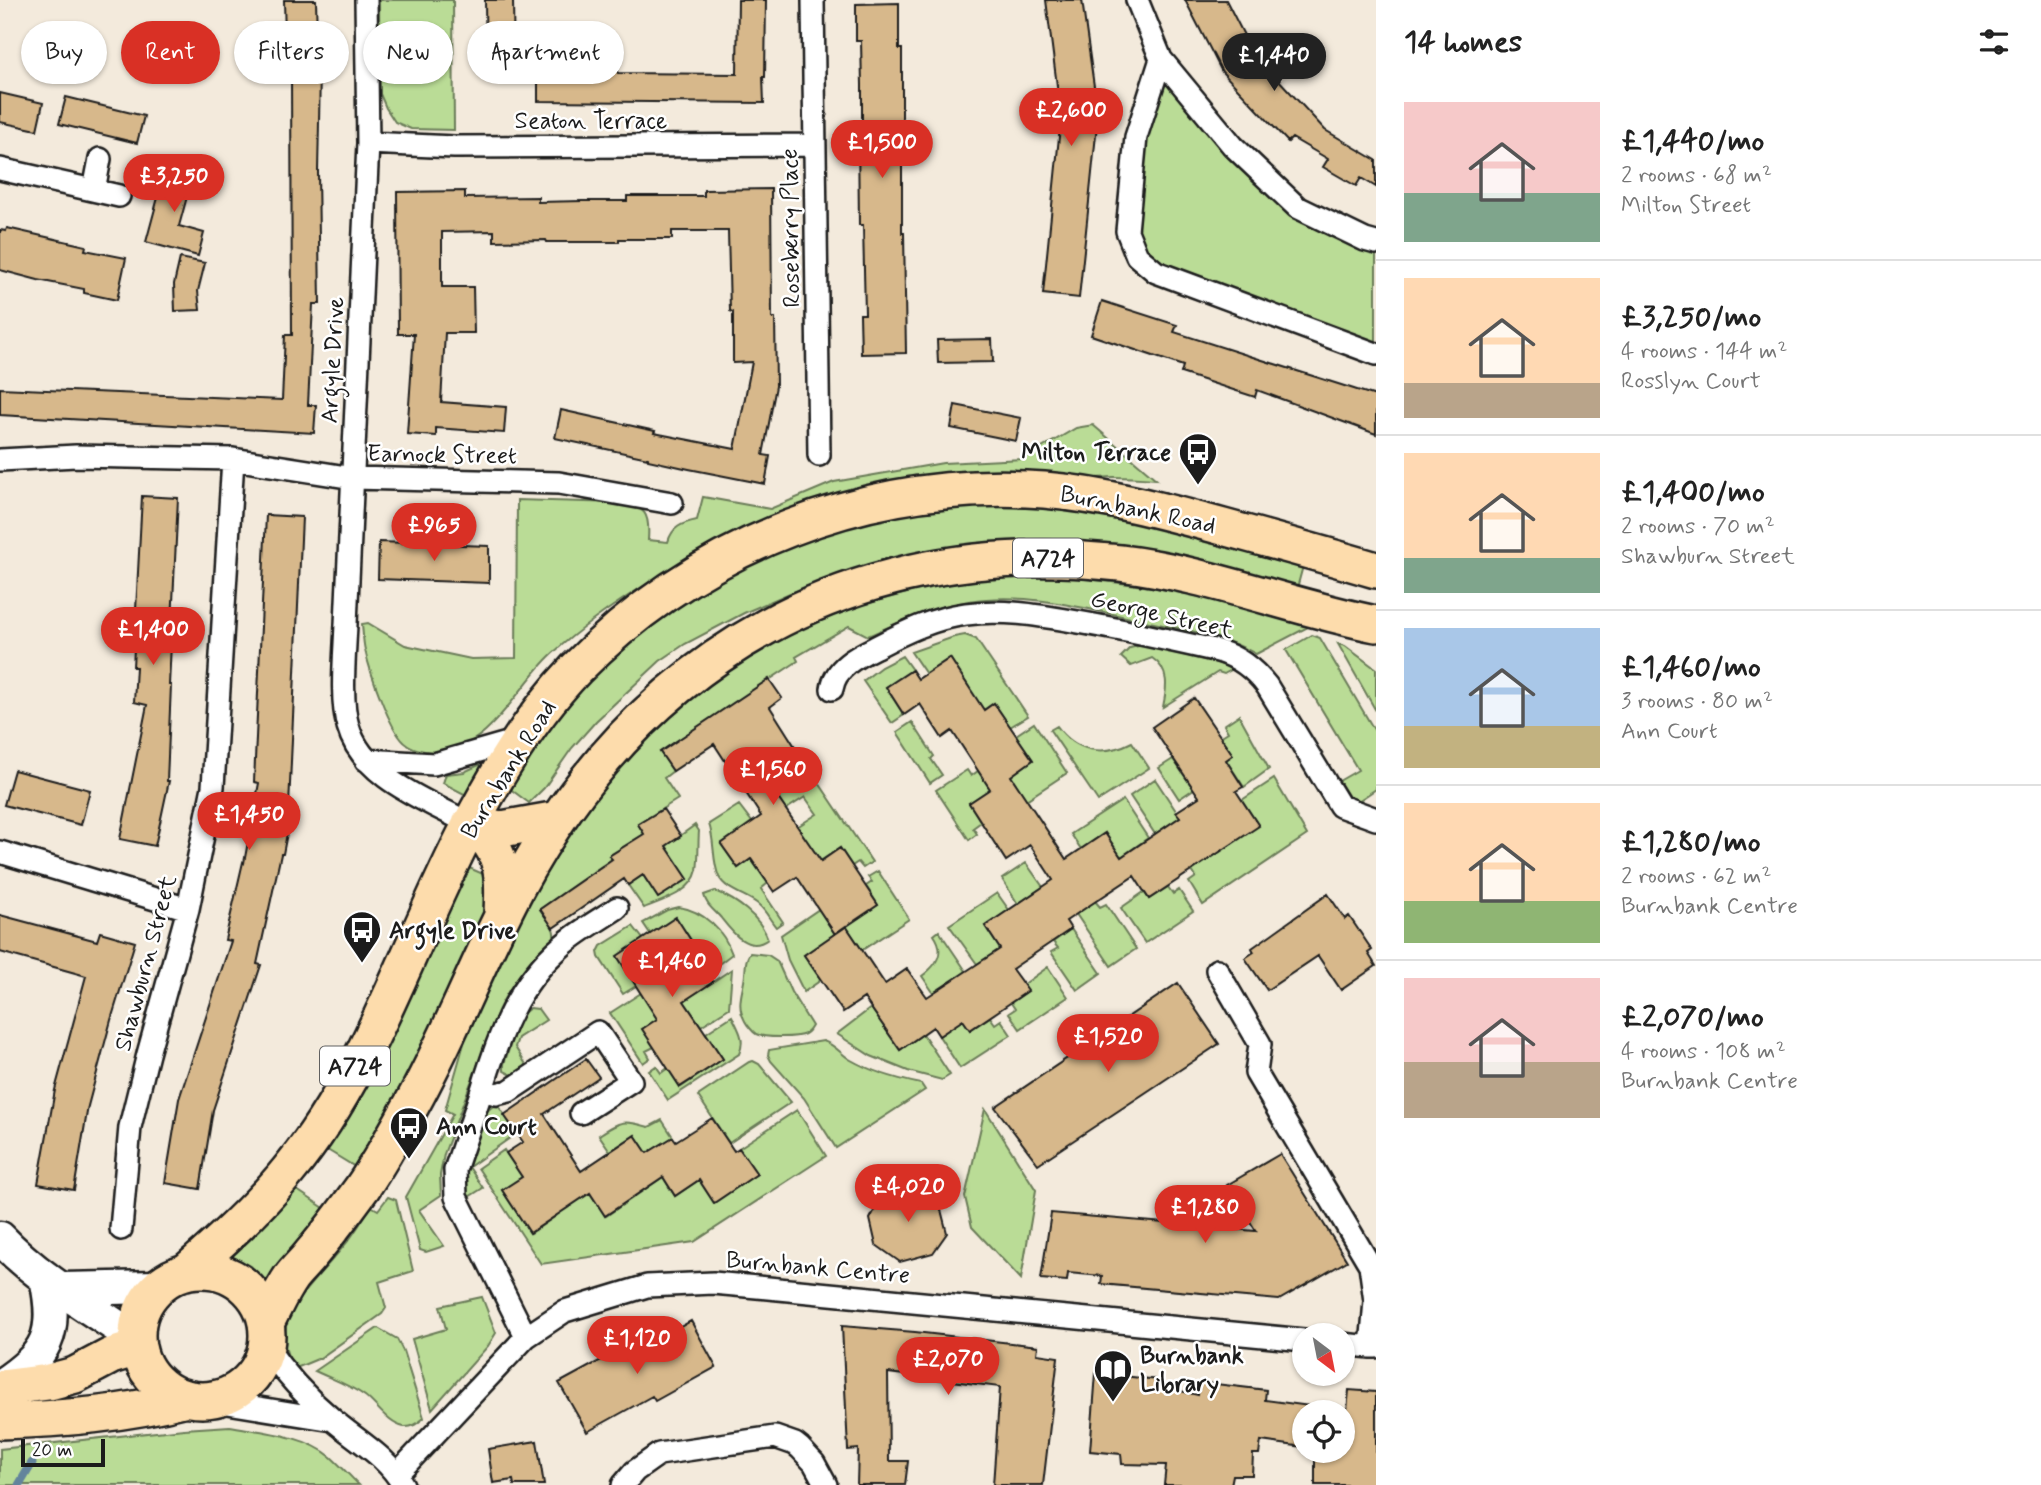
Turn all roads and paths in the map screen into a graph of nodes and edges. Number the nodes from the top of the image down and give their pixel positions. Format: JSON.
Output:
{"nodes":[{"id":1,"x":366,"y":0,"type":"edge"},
{"id":2,"x":814,"y":0,"type":"edge"},
{"id":3,"x":1137,"y":0,"type":"edge"},
{"id":4,"x":1161,"y":59,"type":"junction"},
{"id":5,"x":368,"y":143,"type":"junction"},
{"id":6,"x":815,"y":145,"type":"junction"},
{"id":7,"x":100,"y":159,"type":"dead end"},
{"id":8,"x":0,"y":169,"type":"edge"},
{"id":9,"x":94,"y":190,"type":"junction"},
{"id":10,"x":119,"y":196,"type":"dead end"},
{"id":11,"x":1376,"y":243,"type":"edge"},
{"id":12,"x":1376,"y":354,"type":"edge"},
{"id":13,"x":819,"y":455,"type":"dead end"},
{"id":14,"x":233,"y":459,"type":"junction"},
{"id":15,"x":0,"y":460,"type":"edge"},
{"id":16,"x":353,"y":478,"type":"junction"},
{"id":17,"x":672,"y":503,"type":"dead end"},
{"id":18,"x":1376,"y":570,"type":"edge"},
{"id":19,"x":1376,"y":624,"type":"edge"},
{"id":20,"x":832,"y":689,"type":"dead end"},
{"id":21,"x":521,"y":739,"type":"junction"},
{"id":22,"x":366,"y":760,"type":"junction"},
{"id":23,"x":1376,"y":818,"type":"edge"},
{"id":24,"x":558,"y":819,"type":"junction"},
{"id":25,"x":470,"y":824,"type":"junction"},
{"id":26,"x":0,"y":852,"type":"edge"},
{"id":27,"x":617,"y":908,"type":"dead end"},
{"id":28,"x":188,"y":909,"type":"junction"},
{"id":29,"x":502,"y":918,"type":"junction"},
{"id":30,"x":1217,"y":970,"type":"dead end"},
{"id":31,"x":482,"y":1090,"type":"junction"},
{"id":32,"x":581,"y":1113,"type":"dead end"},
{"id":33,"x":121,"y":1229,"type":"dead end"},
{"id":34,"x":0,"y":1238,"type":"edge"},
{"id":35,"x":172,"y":1280,"type":"junction"},
{"id":36,"x":54,"y":1284,"type":"junction"},
{"id":37,"x":266,"y":1335,"type":"junction"},
{"id":38,"x":526,"y":1337,"type":"junction"},
{"id":39,"x":1292,"y":1339,"type":"edge"},
{"id":40,"x":136,"y":1343,"type":"junction"},
{"id":41,"x":1355,"y":1345,"type":"edge"},
{"id":42,"x":1373,"y":1347,"type":"edge"},
{"id":43,"x":0,"y":1387,"type":"edge"},
{"id":44,"x":198,"y":1399,"type":"junction"},
{"id":45,"x":0,"y":1420,"type":"edge"},
{"id":46,"x":333,"y":1420,"type":"junction"},
{"id":47,"x":400,"y":1480,"type":"edge"},
{"id":48,"x":623,"y":1485,"type":"edge"},
{"id":49,"x":826,"y":1485,"type":"edge"}],
"edges":[{"from":1,"to":5,"type":"street","name":"Argyle Drive"},
{"from":2,"to":6,"type":"street","name":"Roseberry Place"},
{"from":3,"to":4,"type":"street"},
{"from":4,"to":11,"type":"street"},
{"from":4,"to":12,"type":"street"},
{"from":5,"to":6,"type":"street","name":"Seaton Terrace"},
{"from":5,"to":16,"type":"street","name":"Argyle Drive"},
{"from":6,"to":13,"type":"street","name":"Roseberry Place"},
{"from":7,"to":9,"type":"street"},
{"from":8,"to":9,"type":"street"},
{"from":9,"to":10,"type":"street"},
{"from":14,"to":15,"type":"street","name":"Earnock Street"},
{"from":14,"to":16,"type":"street","name":"Earnock Street"},
{"from":14,"to":28,"type":"street","name":"Shawburn Street"},
{"from":16,"to":17,"type":"street","name":"Earnock Street"},
{"from":16,"to":22,"type":"street","name":"Argyle Drive"},
{"from":18,"to":21,"type":"main road","name":"Burnbank Road","number":"A724"},
{"from":19,"to":24,"type":"main road","number":"A724"},
{"from":20,"to":23,"type":"street","name":"George Street"},
{"from":21,"to":22,"type":"street"},
{"from":21,"to":25,"type":"main road","name":"Burnbank Road","number":"A724"},
{"from":22,"to":25,"type":"street","name":"Argyle Drive"},
{"from":24,"to":25,"type":"main road"},
{"from":24,"to":29,"type":"main road","number":"A724"},
{"from":25,"to":29,"type":"main road","number":"A724"},
{"from":25,"to":35,"type":"main road","name":"Burnbank Road","number":"A724"},
{"from":26,"to":28,"type":"street"},
{"from":27,"to":31,"type":"street"},
{"from":28,"to":33,"type":"street","name":"Shawburn Street"},
{"from":29,"to":37,"type":"main road","number":"A724"},
{"from":30,"to":42,"type":"street"},
{"from":31,"to":32,"type":"street"},
{"from":31,"to":38,"type":"street"},
{"from":34,"to":36,"type":"street"},
{"from":35,"to":36,"type":"street"},
{"from":35,"to":37,"type":"main road"},
{"from":35,"to":40,"type":"main road","number":"A724"},
{"from":36,"to":40,"type":"street"},
{"from":36,"to":43,"type":"street"},
{"from":37,"to":44,"type":"main road","number":"A724"},
{"from":37,"to":46,"type":"street"},
{"from":38,"to":39,"type":"street","name":"Burnbank Centre"},
{"from":38,"to":47,"type":"street","name":"Burnbank Centre"},
{"from":40,"to":43,"type":"main road"},
{"from":40,"to":44,"type":"main road"},
{"from":41,"to":42,"type":"street"},
{"from":44,"to":45,"type":"main road","number":"A724"},
{"from":44,"to":46,"type":"street"},
{"from":46,"to":47,"type":"street"},
{"from":48,"to":49,"type":"street"}]}
